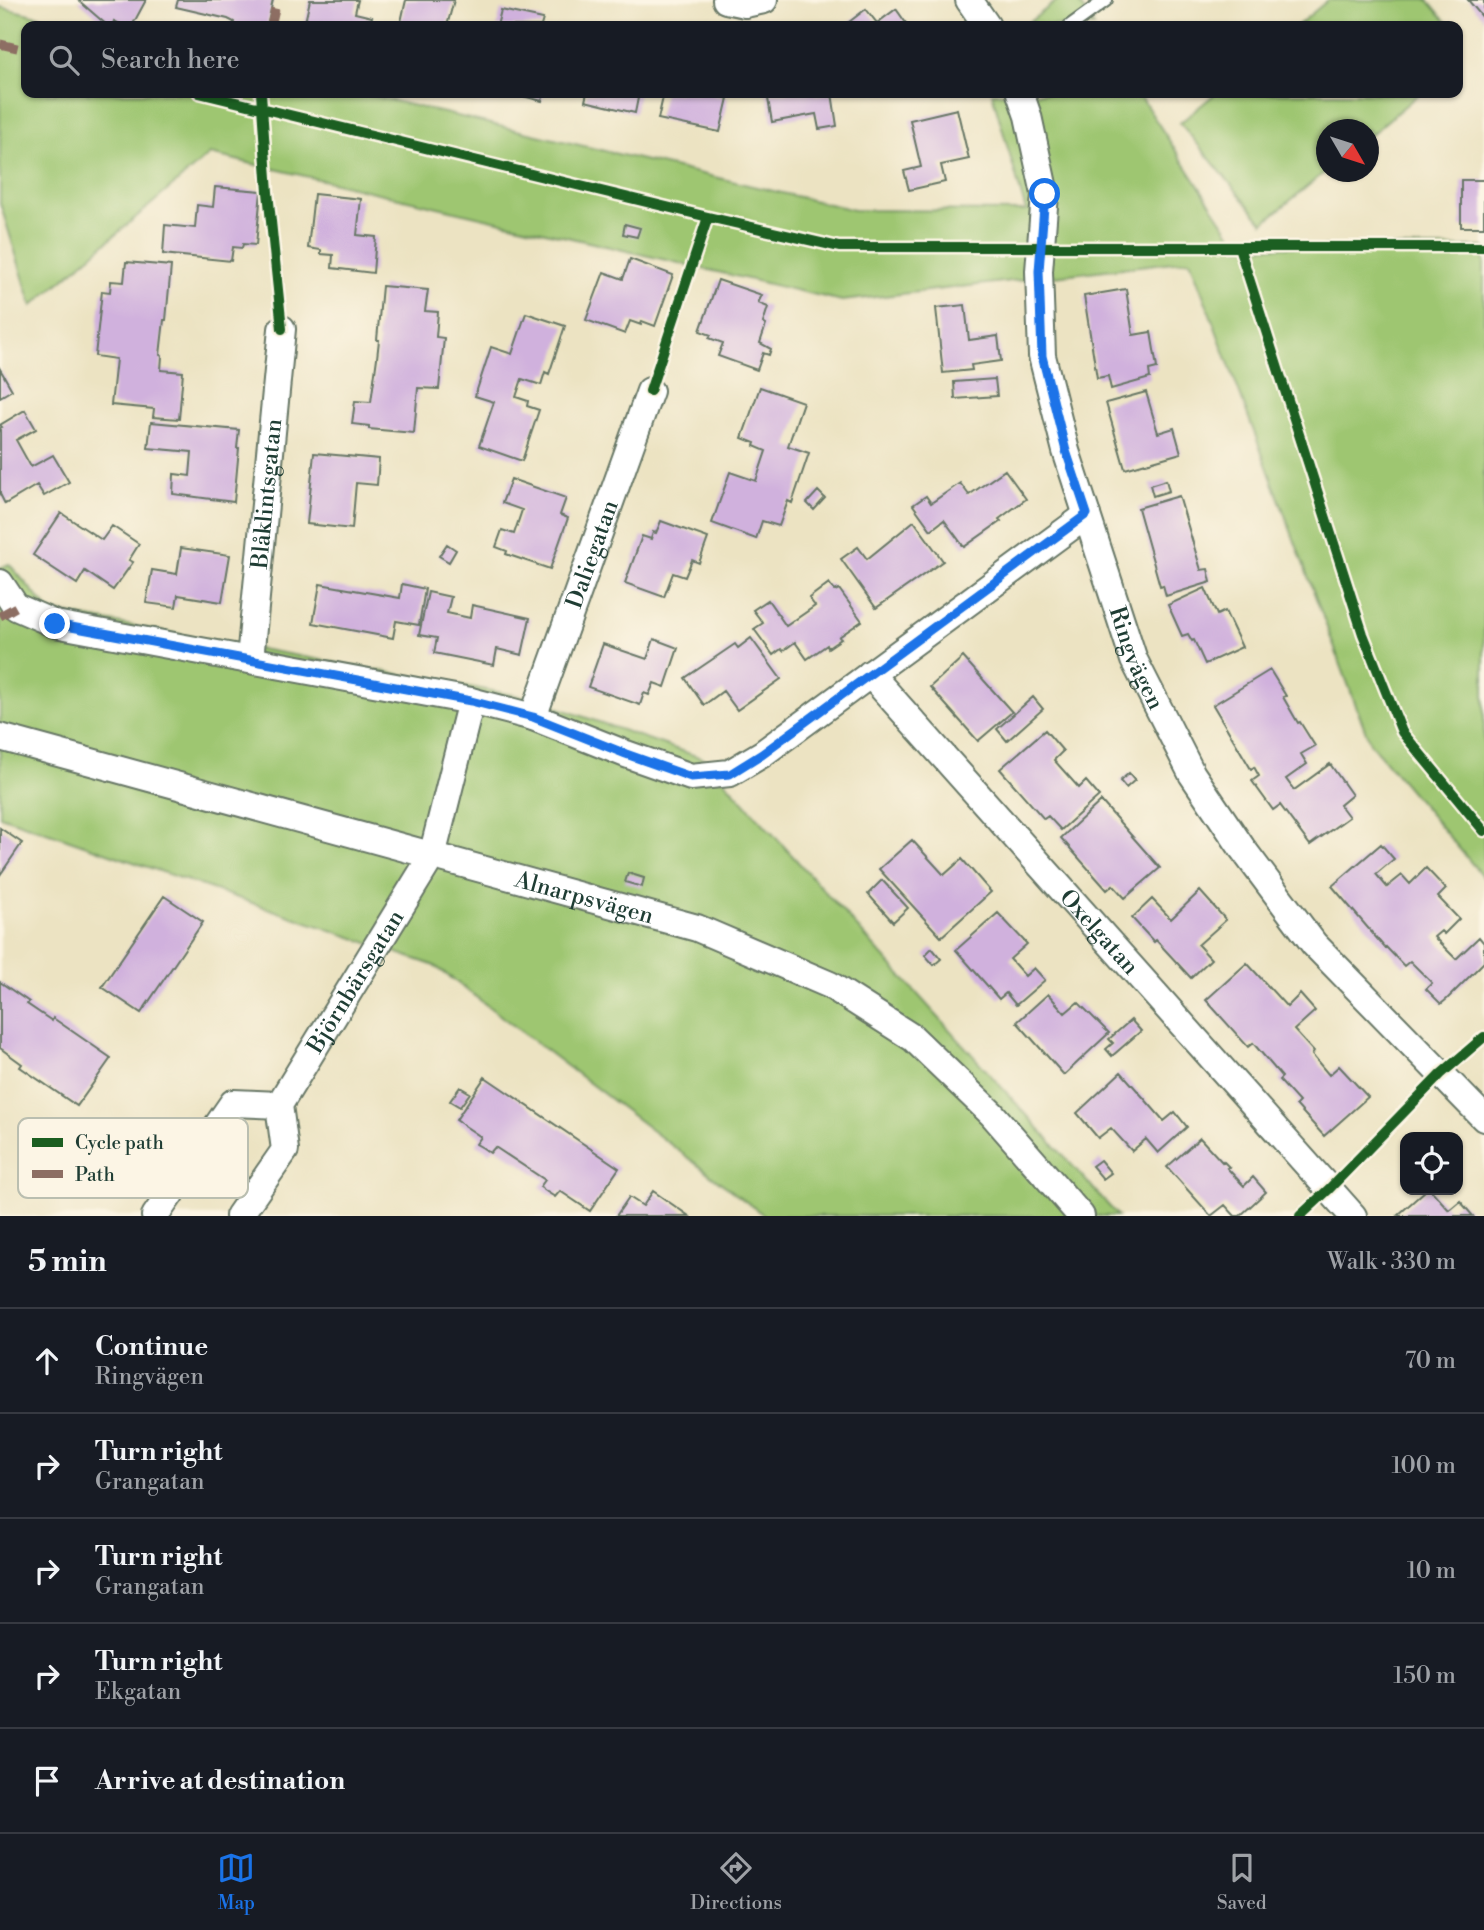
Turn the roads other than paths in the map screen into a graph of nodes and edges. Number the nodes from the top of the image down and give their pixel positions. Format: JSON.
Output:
{"nodes":[{"id":1,"x":726,"y":0,"type":"edge"},
{"id":2,"x":764,"y":0,"type":"edge"},
{"id":3,"x":969,"y":0,"type":"edge"},
{"id":4,"x":1106,"y":0,"type":"edge"},
{"id":5,"x":984,"y":21,"type":"edge"},
{"id":6,"x":1077,"y":21,"type":"edge"},
{"id":7,"x":1022,"y":98,"type":"edge"},
{"id":8,"x":282,"y":329,"type":"dead end"},
{"id":9,"x":650,"y":391,"type":"dead end"},
{"id":10,"x":1087,"y":514,"type":"junction"},
{"id":11,"x":0,"y":583,"type":"edge"},
{"id":12,"x":250,"y":659,"type":"junction"},
{"id":13,"x":870,"y":674,"type":"junction"},
{"id":14,"x":471,"y":701,"type":"junction"},
{"id":15,"x":533,"y":717,"type":"junction"},
{"id":16,"x":0,"y":737,"type":"edge"},
{"id":17,"x":432,"y":856,"type":"junction"},
{"id":18,"x":279,"y":1105,"type":"junction"},
{"id":19,"x":223,"y":1118,"type":"edge"},
{"id":20,"x":1484,"y":1118,"type":"edge"},
{"id":21,"x":167,"y":1198,"type":"edge"},
{"id":22,"x":155,"y":1216,"type":"edge"},
{"id":23,"x":239,"y":1216,"type":"edge"},
{"id":24,"x":1081,"y":1216,"type":"edge"},
{"id":25,"x":1353,"y":1216,"type":"edge"}],
"edges":[{"from":1,"to":2,"type":"street"},
{"from":3,"to":5,"type":"street"},
{"from":4,"to":6,"type":"lane"},
{"from":7,"to":10,"type":"street","name":"Ringvägen"},
{"from":8,"to":12,"type":"street","name":"Blåklintsgatan"},
{"from":9,"to":15,"type":"street","name":"Daliegatan"},
{"from":10,"to":13,"type":"street"},
{"from":10,"to":20,"type":"street","name":"Ringvägen"},
{"from":11,"to":12,"type":"street"},
{"from":12,"to":14,"type":"street"},
{"from":13,"to":15,"type":"street"},
{"from":13,"to":25,"type":"street","name":"Oxelgatan"},
{"from":14,"to":15,"type":"street"},
{"from":14,"to":17,"type":"street","name":"Björnbärsgatan"},
{"from":16,"to":17,"type":"street","name":"Alnarpsvägen"},
{"from":17,"to":18,"type":"street","name":"Björnbärsgatan"},
{"from":17,"to":24,"type":"street","name":"Alnarpsvägen"},
{"from":18,"to":19,"type":"street"},
{"from":18,"to":23,"type":"street"},
{"from":21,"to":22,"type":"street"}]}
